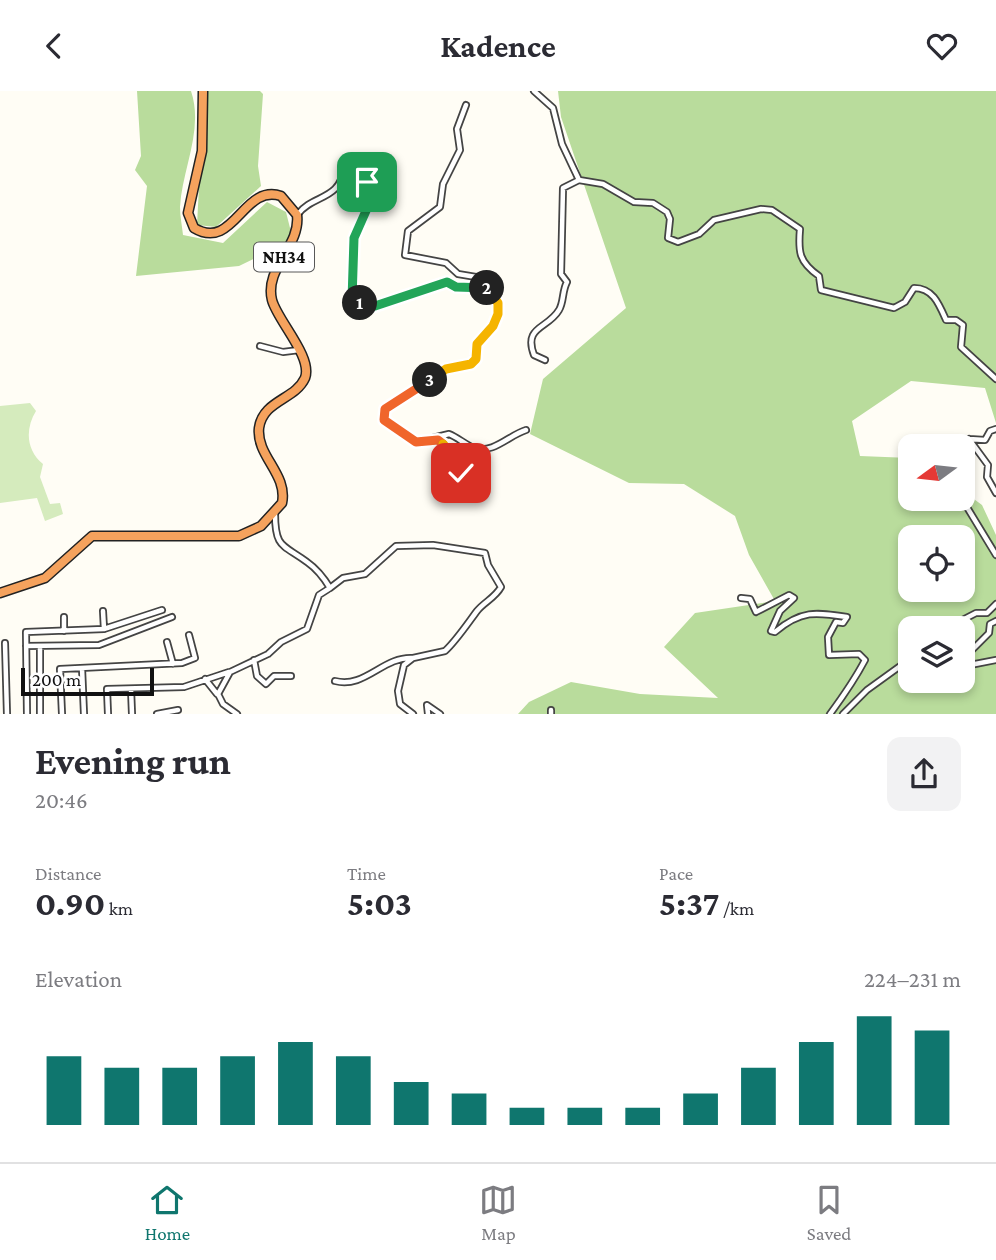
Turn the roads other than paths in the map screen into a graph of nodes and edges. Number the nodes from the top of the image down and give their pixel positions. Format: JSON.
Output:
{"nodes":[{"id":1,"x":203,"y":91,"type":"edge"},
{"id":2,"x":534,"y":91,"type":"edge"},
{"id":3,"x":466,"y":106,"type":"dead end"},
{"id":4,"x":579,"y":180,"type":"junction"},
{"id":5,"x":297,"y":215,"type":"junction"},
{"id":6,"x":482,"y":278,"type":"dead end"},
{"id":7,"x":260,"y":346,"type":"dead end"},
{"id":8,"x":299,"y":350,"type":"junction"},
{"id":9,"x":545,"y":360,"type":"dead end"},
{"id":10,"x":996,"y":379,"type":"edge"},
{"id":11,"x":996,"y":429,"type":"edge"},
{"id":12,"x":526,"y":430,"type":"dead end"},
{"id":13,"x":975,"y":439,"type":"edge"},
{"id":14,"x":416,"y":442,"type":"junction"},
{"id":15,"x":975,"y":447,"type":"edge"},
{"id":16,"x":996,"y":493,"type":"edge"},
{"id":17,"x":446,"y":496,"type":"dead end"},
{"id":18,"x":969,"y":511,"type":"edge"},
{"id":19,"x":275,"y":513,"type":"junction"},
{"id":20,"x":996,"y":555,"type":"edge"},
{"id":21,"x":330,"y":588,"type":"junction"},
{"id":22,"x":0,"y":593,"type":"edge"},
{"id":23,"x":741,"y":598,"type":"dead end"},
{"id":24,"x":996,"y":604,"type":"edge"},
{"id":25,"x":162,"y":610,"type":"dead end"},
{"id":26,"x":103,"y":611,"type":"dead end"},
{"id":27,"x":970,"y":616,"type":"edge"},
{"id":28,"x":64,"y":617,"type":"dead end"},
{"id":29,"x":172,"y":617,"type":"dead end"},
{"id":30,"x":996,"y":621,"type":"edge"},
{"id":31,"x":104,"y":629,"type":"junction"},
{"id":32,"x":64,"y":631,"type":"junction"},
{"id":33,"x":189,"y":635,"type":"dead end"},
{"id":34,"x":167,"y":642,"type":"dead end"},
{"id":35,"x":5,"y":643,"type":"dead end"},
{"id":36,"x":26,"y":646,"type":"junction"},
{"id":37,"x":40,"y":646,"type":"junction"},
{"id":38,"x":413,"y":658,"type":"junction"},
{"id":39,"x":254,"y":660,"type":"junction"},
{"id":40,"x":996,"y":660,"type":"edge"},
{"id":41,"x":173,"y":664,"type":"junction"},
{"id":42,"x":82,"y":667,"type":"junction"},
{"id":43,"x":898,"y":668,"type":"edge"},
{"id":44,"x":230,"y":672,"type":"junction"},
{"id":45,"x":291,"y":676,"type":"dead end"},
{"id":46,"x":205,"y":680,"type":"junction"},
{"id":47,"x":335,"y":681,"type":"dead end"},
{"id":48,"x":131,"y":689,"type":"junction"},
{"id":49,"x":218,"y":694,"type":"junction"},
{"id":50,"x":178,"y":710,"type":"dead end"},
{"id":51,"x":7,"y":714,"type":"edge"},
{"id":52,"x":27,"y":714,"type":"edge"},
{"id":53,"x":40,"y":714,"type":"edge"},
{"id":54,"x":62,"y":714,"type":"edge"},
{"id":55,"x":84,"y":714,"type":"edge"},
{"id":56,"x":108,"y":714,"type":"edge"},
{"id":57,"x":132,"y":714,"type":"edge"},
{"id":58,"x":157,"y":714,"type":"edge"},
{"id":59,"x":237,"y":714,"type":"edge"},
{"id":60,"x":413,"y":714,"type":"edge"},
{"id":61,"x":428,"y":714,"type":"edge"},
{"id":62,"x":440,"y":714,"type":"edge"},
{"id":63,"x":830,"y":714,"type":"edge"},
{"id":64,"x":843,"y":714,"type":"edge"}],
"edges":[{"from":1,"to":5,"type":"highway","number":"NH34"},
{"from":2,"to":4,"type":"street"},
{"from":3,"to":6,"type":"street"},
{"from":4,"to":9,"type":"street"},
{"from":4,"to":10,"type":"street"},
{"from":5,"to":8,"type":"highway","number":"NH34"},
{"from":5,"to":14,"type":"street"},
{"from":7,"to":8,"type":"street"},
{"from":8,"to":19,"type":"highway","number":"NH34"},
{"from":11,"to":13,"type":"street"},
{"from":12,"to":14,"type":"street"},
{"from":14,"to":17,"type":"street"},
{"from":15,"to":16,"type":"street"},
{"from":18,"to":20,"type":"street"},
{"from":19,"to":21,"type":"street"},
{"from":19,"to":22,"type":"highway"},
{"from":21,"to":38,"type":"street"},
{"from":21,"to":39,"type":"street"},
{"from":23,"to":63,"type":"street"},
{"from":24,"to":27,"type":"street"},
{"from":25,"to":31,"type":"street"},
{"from":26,"to":31,"type":"street"},
{"from":28,"to":32,"type":"street"},
{"from":29,"to":37,"type":"street"},
{"from":30,"to":40,"type":"street"},
{"from":31,"to":32,"type":"street"},
{"from":32,"to":36,"type":"street"},
{"from":33,"to":41,"type":"street"},
{"from":34,"to":41,"type":"street"},
{"from":35,"to":51,"type":"street"},
{"from":36,"to":37,"type":"street"},
{"from":36,"to":52,"type":"street"},
{"from":37,"to":53,"type":"street"},
{"from":38,"to":47,"type":"street"},
{"from":38,"to":60,"type":"street"},
{"from":39,"to":44,"type":"street"},
{"from":39,"to":45,"type":"street"},
{"from":41,"to":42,"type":"street"},
{"from":42,"to":54,"type":"street"},
{"from":42,"to":55,"type":"street"},
{"from":43,"to":64,"type":"street"},
{"from":44,"to":46,"type":"street"},
{"from":44,"to":49,"type":"street"},
{"from":46,"to":48,"type":"street"},
{"from":46,"to":49,"type":"street"},
{"from":48,"to":56,"type":"street"},
{"from":48,"to":57,"type":"street"},
{"from":49,"to":59,"type":"street"},
{"from":50,"to":58,"type":"street"},
{"from":61,"to":62,"type":"street"}]}
